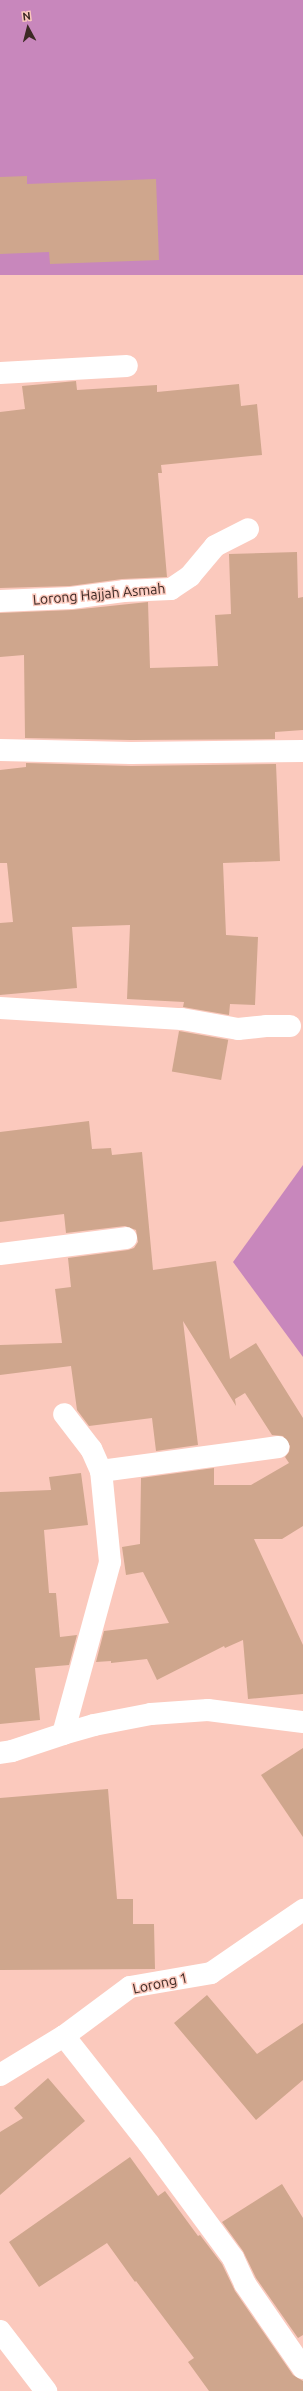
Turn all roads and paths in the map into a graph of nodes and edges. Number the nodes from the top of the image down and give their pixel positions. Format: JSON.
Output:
{"nodes":[{"id":1,"x":127,"y":366,"type":"dead end"},
{"id":2,"x":0,"y":373,"type":"edge"},
{"id":3,"x":248,"y":529,"type":"dead end"},
{"id":4,"x":0,"y":601,"type":"edge"},
{"id":5,"x":0,"y":750,"type":"edge"},
{"id":6,"x":303,"y":751,"type":"edge"},
{"id":7,"x":0,"y":1008,"type":"edge"},
{"id":8,"x":290,"y":1026,"type":"dead end"},
{"id":9,"x":126,"y":1238,"type":"dead end"},
{"id":10,"x":0,"y":1254,"type":"edge"},
{"id":11,"x":64,"y":1414,"type":"dead end"},
{"id":12,"x":278,"y":1447,"type":"dead end"},
{"id":13,"x":101,"y":1471,"type":"junction"},
{"id":14,"x":303,"y":1722,"type":"edge"},
{"id":15,"x":63,"y":1734,"type":"junction"},
{"id":16,"x":0,"y":1753,"type":"edge"},
{"id":17,"x":303,"y":1910,"type":"edge"},
{"id":18,"x":64,"y":2036,"type":"junction"},
{"id":19,"x":0,"y":2075,"type":"edge"},
{"id":20,"x":0,"y":2331,"type":"edge"},
{"id":21,"x":282,"y":2338,"type":"junction"},
{"id":22,"x":303,"y":2347,"type":"edge"},
{"id":23,"x":303,"y":2368,"type":"edge"},
{"id":24,"x":46,"y":2391,"type":"edge"}],
"edges":[{"from":1,"to":2,"type":"street"},
{"from":3,"to":4,"type":"street","name":"Lorong Hajjah Asmah"},
{"from":5,"to":6,"type":"street"},
{"from":7,"to":8,"type":"street"},
{"from":9,"to":10,"type":"street"},
{"from":11,"to":13,"type":"street"},
{"from":12,"to":13,"type":"street"},
{"from":13,"to":15,"type":"street"},
{"from":14,"to":15,"type":"street"},
{"from":15,"to":16,"type":"street"},
{"from":17,"to":18,"type":"street","name":"Lorong 1"},
{"from":18,"to":19,"type":"street","name":"Lorong 1"},
{"from":18,"to":21,"type":"street"},
{"from":20,"to":24,"type":"street"},
{"from":21,"to":22,"type":"street"},
{"from":21,"to":23,"type":"street"}]}
